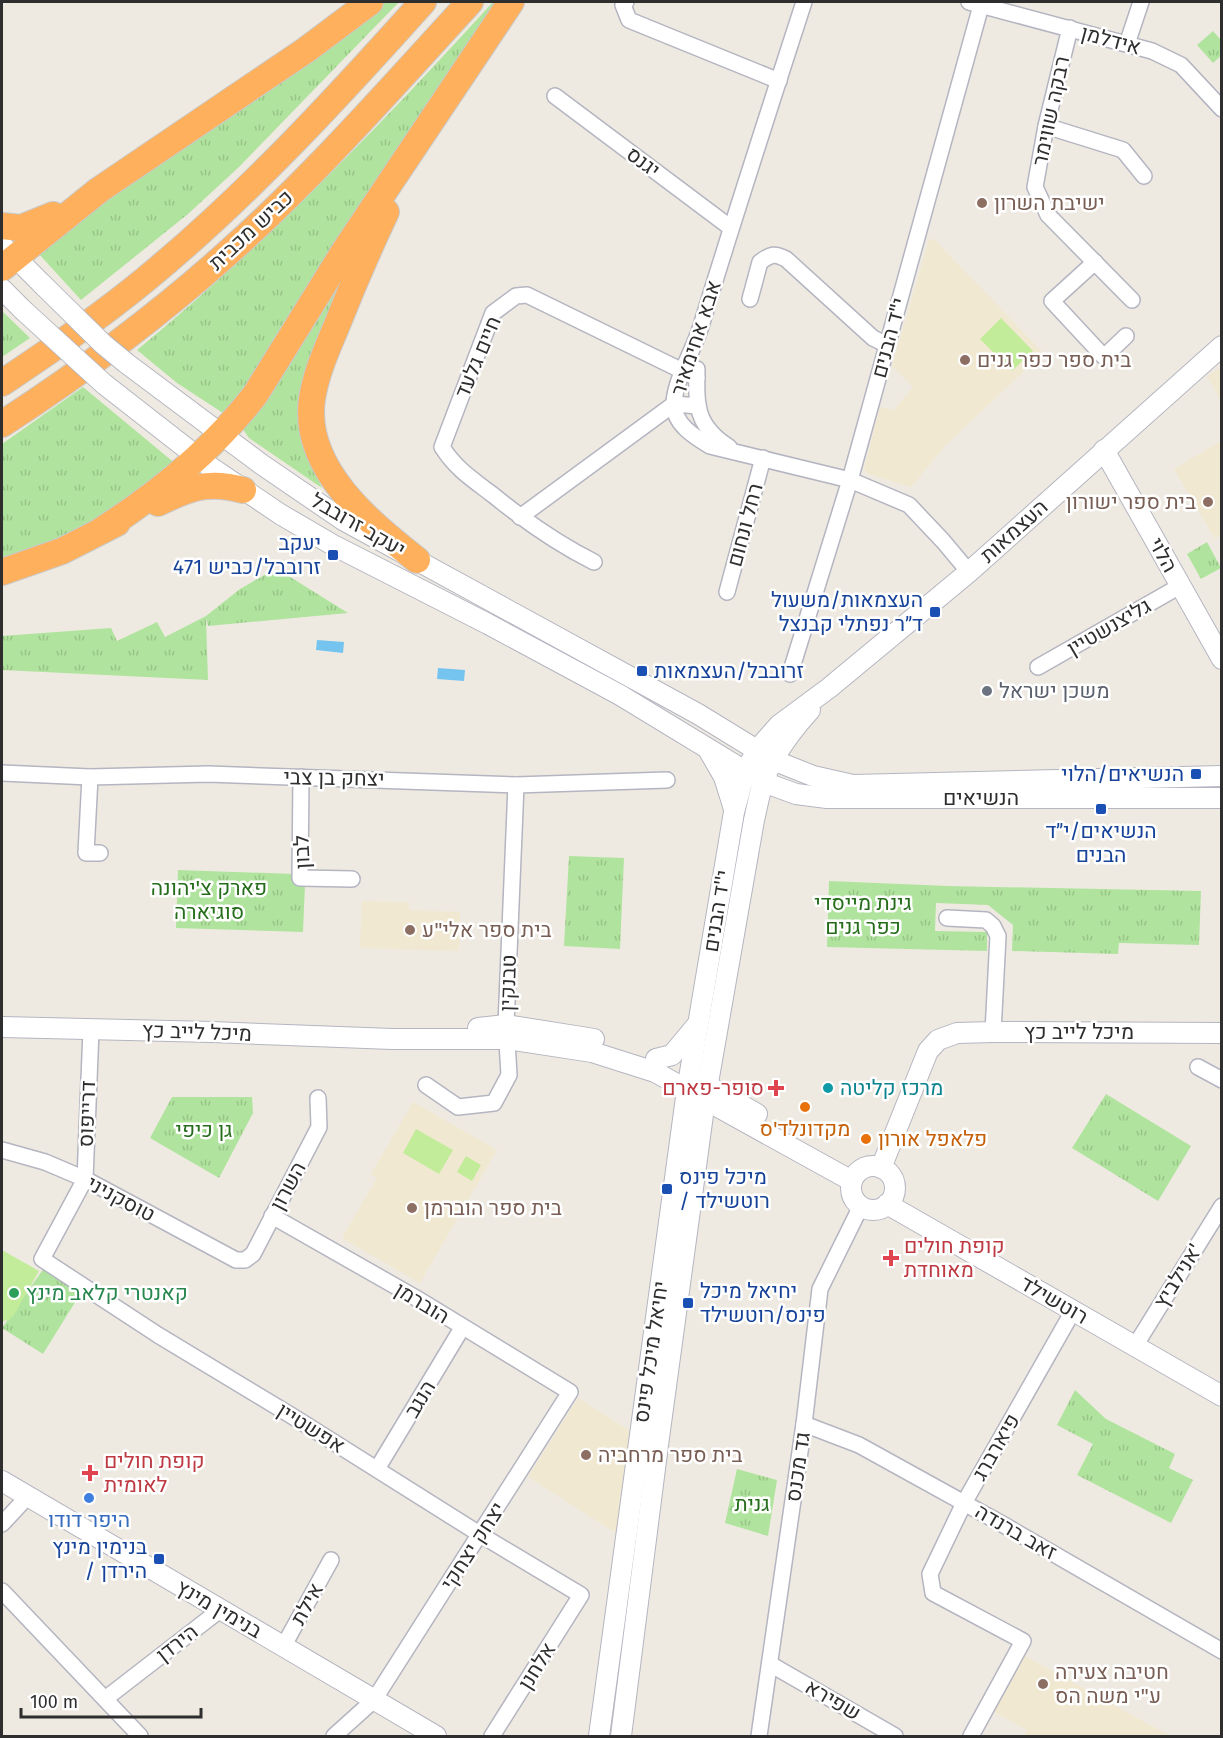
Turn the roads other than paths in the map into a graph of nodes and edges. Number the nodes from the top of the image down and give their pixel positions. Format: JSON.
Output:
{"nodes":[{"id":1,"x":370,"y":2,"type":"edge"},
{"id":2,"x":423,"y":2,"type":"edge"},
{"id":3,"x":470,"y":2,"type":"edge"},
{"id":4,"x":511,"y":2,"type":"edge"},
{"id":5,"x":626,"y":2,"type":"edge"},
{"id":6,"x":804,"y":2,"type":"edge"},
{"id":7,"x":978,"y":2,"type":"edge"},
{"id":8,"x":1141,"y":2,"type":"edge"},
{"id":9,"x":1070,"y":28,"type":"junction"},
{"id":10,"x":1127,"y":44,"type":"junction"},
{"id":11,"x":779,"y":81,"type":"junction"},
{"id":12,"x":555,"y":96,"type":"dead end"},
{"id":13,"x":441,"y":106,"type":"junction"},
{"id":14,"x":1221,"y":109,"type":"edge"},
{"id":15,"x":1046,"y":126,"type":"junction"},
{"id":16,"x":1144,"y":176,"type":"dead end"},
{"id":17,"x":81,"y":203,"type":"junction"},
{"id":18,"x":2,"y":226,"type":"edge"},
{"id":19,"x":731,"y":228,"type":"junction"},
{"id":20,"x":6,"y":255,"type":"edge"},
{"id":21,"x":1095,"y":262,"type":"junction"},
{"id":22,"x":2,"y":289,"type":"edge"},
{"id":23,"x":750,"y":298,"type":"dead end"},
{"id":24,"x":1132,"y":300,"type":"dead end"},
{"id":25,"x":1126,"y":336,"type":"dead end"},
{"id":26,"x":698,"y":338,"type":"junction"},
{"id":27,"x":887,"y":345,"type":"junction"},
{"id":28,"x":1221,"y":346,"type":"edge"},
{"id":29,"x":682,"y":371,"type":"junction"},
{"id":30,"x":697,"y":378,"type":"junction"},
{"id":31,"x":2,"y":383,"type":"edge"},
{"id":32,"x":674,"y":404,"type":"junction"},
{"id":33,"x":698,"y":406,"type":"junction"},
{"id":34,"x":2,"y":424,"type":"edge"},
{"id":35,"x":221,"y":435,"type":"junction"},
{"id":36,"x":1104,"y":450,"type":"junction"},
{"id":37,"x":737,"y":452,"type":"junction"},
{"id":38,"x":198,"y":458,"type":"junction"},
{"id":39,"x":763,"y":458,"type":"junction"},
{"id":40,"x":850,"y":480,"type":"junction"},
{"id":41,"x":243,"y":490,"type":"junction"},
{"id":42,"x":520,"y":517,"type":"junction"},
{"id":43,"x":102,"y":530,"type":"junction"},
{"id":44,"x":417,"y":560,"type":"junction"},
{"id":45,"x":594,"y":562,"type":"dead end"},
{"id":46,"x":2,"y":572,"type":"edge"},
{"id":47,"x":969,"y":572,"type":"junction"},
{"id":48,"x":1180,"y":586,"type":"junction"},
{"id":49,"x":727,"y":592,"type":"dead end"},
{"id":50,"x":1221,"y":659,"type":"edge"},
{"id":51,"x":1038,"y":667,"type":"dead end"},
{"id":52,"x":790,"y":674,"type":"dead end"},
{"id":53,"x":829,"y":688,"type":"junction"},
{"id":54,"x":789,"y":716,"type":"junction"},
{"id":55,"x":729,"y":732,"type":"junction"},
{"id":56,"x":704,"y":744,"type":"junction"},
{"id":57,"x":765,"y":755,"type":"junction"},
{"id":58,"x":745,"y":772,"type":"junction"},
{"id":59,"x":2,"y":773,"type":"edge"},
{"id":60,"x":1221,"y":776,"type":"edge"},
{"id":61,"x":90,"y":777,"type":"junction"},
{"id":62,"x":301,"y":777,"type":"junction"},
{"id":63,"x":667,"y":780,"type":"dead end"},
{"id":64,"x":764,"y":782,"type":"junction"},
{"id":65,"x":516,"y":785,"type":"junction"},
{"id":66,"x":796,"y":794,"type":"junction"},
{"id":67,"x":1221,"y":798,"type":"edge"},
{"id":68,"x":734,"y":812,"type":"junction"},
{"id":69,"x":754,"y":820,"type":"junction"},
{"id":70,"x":100,"y":853,"type":"dead end"},
{"id":71,"x":352,"y":879,"type":"dead end"},
{"id":72,"x":947,"y":918,"type":"dead end"},
{"id":73,"x":699,"y":1023,"type":"junction"},
{"id":74,"x":2,"y":1028,"type":"edge"},
{"id":75,"x":91,"y":1030,"type":"junction"},
{"id":76,"x":506,"y":1032,"type":"junction"},
{"id":77,"x":993,"y":1032,"type":"junction"},
{"id":78,"x":1221,"y":1033,"type":"edge"},
{"id":79,"x":656,"y":1059,"type":"junction"},
{"id":80,"x":1198,"y":1067,"type":"dead end"},
{"id":81,"x":1221,"y":1080,"type":"edge"},
{"id":82,"x":688,"y":1083,"type":"junction"},
{"id":83,"x":426,"y":1085,"type":"dead end"},
{"id":84,"x":706,"y":1093,"type":"junction"},
{"id":85,"x":318,"y":1098,"type":"dead end"},
{"id":86,"x":730,"y":1114,"type":"junction"},
{"id":87,"x":701,"y":1128,"type":"junction"},
{"id":88,"x":2,"y":1150,"type":"edge"},
{"id":89,"x":881,"y":1168,"type":"junction"},
{"id":90,"x":855,"y":1177,"type":"junction"},
{"id":91,"x":85,"y":1179,"type":"junction"},
{"id":92,"x":887,"y":1204,"type":"junction"},
{"id":93,"x":861,"y":1206,"type":"junction"},
{"id":94,"x":1221,"y":1206,"type":"edge"},
{"id":95,"x":272,"y":1216,"type":"junction"},
{"id":96,"x":42,"y":1259,"type":"joint"},
{"id":97,"x":236,"y":1260,"type":"joint"},
{"id":98,"x":1073,"y":1311,"type":"junction"},
{"id":99,"x":462,"y":1328,"type":"junction"},
{"id":100,"x":1135,"y":1346,"type":"junction"},
{"id":101,"x":570,"y":1392,"type":"joint"},
{"id":102,"x":1221,"y":1396,"type":"edge"},
{"id":103,"x":804,"y":1424,"type":"junction"},
{"id":104,"x":377,"y":1470,"type":"junction"},
{"id":105,"x":2,"y":1481,"type":"edge"},
{"id":106,"x":28,"y":1496,"type":"junction"},
{"id":107,"x":964,"y":1503,"type":"junction"},
{"id":108,"x":2,"y":1524,"type":"edge"},
{"id":109,"x":481,"y":1535,"type":"junction"},
{"id":110,"x":331,"y":1560,"type":"dead end"},
{"id":111,"x":2,"y":1591,"type":"edge"},
{"id":112,"x":581,"y":1594,"type":"joint"},
{"id":113,"x":220,"y":1610,"type":"junction"},
{"id":114,"x":283,"y":1647,"type":"junction"},
{"id":115,"x":1221,"y":1651,"type":"edge"},
{"id":116,"x":770,"y":1664,"type":"junction"},
{"id":117,"x":105,"y":1699,"type":"junction"},
{"id":118,"x":374,"y":1700,"type":"junction"},
{"id":119,"x":140,"y":1737,"type":"edge"},
{"id":120,"x":334,"y":1737,"type":"edge"},
{"id":121,"x":436,"y":1737,"type":"edge"},
{"id":122,"x":492,"y":1737,"type":"edge"},
{"id":123,"x":599,"y":1737,"type":"edge"},
{"id":124,"x":621,"y":1737,"type":"edge"},
{"id":125,"x":759,"y":1737,"type":"edge"},
{"id":126,"x":895,"y":1737,"type":"edge"},
{"id":127,"x":971,"y":1737,"type":"edge"}],
"edges":[{"from":1,"to":17,"type":"highway"},
{"from":2,"to":31,"type":"highway","name":"כביש מכבית"},
{"from":3,"to":34,"type":"highway","name":"כביש מכבית"},
{"from":4,"to":13,"type":"highway"},
{"from":5,"to":11,"type":"street"},
{"from":6,"to":11,"type":"street","name":"אבא אחימאיר"},
{"from":7,"to":9,"type":"street","name":"אידלמן"},
{"from":7,"to":27,"type":"street","name":"י\"ד הבנים"},
{"from":8,"to":10,"type":"street"},
{"from":9,"to":10,"type":"street","name":"אידלמן"},
{"from":9,"to":15,"type":"street","name":"רבקה שווימר"},
{"from":10,"to":14,"type":"street","name":"אידלמן"},
{"from":11,"to":19,"type":"street","name":"אבא אחימאיר"},
{"from":12,"to":19,"type":"street","name":"יגנס"},
{"from":13,"to":35,"type":"highway"},
{"from":13,"to":44,"type":"highway"},
{"from":15,"to":16,"type":"street"},
{"from":15,"to":21,"type":"street","name":"רבקה שווימר"},
{"from":17,"to":18,"type":"highway"},
{"from":17,"to":20,"type":"highway"},
{"from":19,"to":26,"type":"street","name":"אבא אחימאיר"},
{"from":20,"to":35,"type":"main road","name":"יעקב זרובבל","bridge":true},
{"from":21,"to":24,"type":"street","name":"רבקה שווימר"},
{"from":21,"to":25,"type":"street"},
{"from":22,"to":38,"type":"main road","name":"יעקב זרובבל","bridge":true},
{"from":23,"to":27,"type":"street"},
{"from":26,"to":29,"type":"street","name":"אבא אחימאיר"},
{"from":26,"to":30,"type":"street"},
{"from":27,"to":40,"type":"street","name":"י\"ד הבנים"},
{"from":28,"to":36,"type":"main road","name":"העצמאות"},
{"from":29,"to":30,"type":"street","name":"חיים גלעד"},
{"from":29,"to":32,"type":"street","name":"אבא אחימאיר"},
{"from":29,"to":42,"type":"street","name":"חיים גלעד"},
{"from":30,"to":33,"type":"street"},
{"from":32,"to":33,"type":"street"},
{"from":32,"to":37,"type":"street","name":"אבא אחימאיר"},
{"from":32,"to":42,"type":"street"},
{"from":33,"to":37,"type":"street"},
{"from":35,"to":38,"type":"highway"},
{"from":35,"to":44,"type":"main road","name":"יעקב זרובבל"},
{"from":36,"to":47,"type":"main road","name":"העצמאות"},
{"from":36,"to":48,"type":"main road","name":"הלוי"},
{"from":37,"to":39,"type":"street","name":"אבא אחימאיר"},
{"from":38,"to":41,"type":"main road","name":"יעקב זרובבל"},
{"from":38,"to":43,"type":"highway"},
{"from":39,"to":40,"type":"street","name":"אבא אחימאיר"},
{"from":39,"to":49,"type":"street","name":"רחל ונחום"},
{"from":40,"to":47,"type":"street","name":"אבא אחימאיר"},
{"from":40,"to":52,"type":"street","name":"י\"ד הבנים"},
{"from":41,"to":43,"type":"highway"},
{"from":41,"to":56,"type":"main road","name":"יעקב זרובבל"},
{"from":42,"to":45,"type":"street","name":"חיים גלעד"},
{"from":43,"to":46,"type":"highway"},
{"from":44,"to":55,"type":"main road","name":"יעקב זרובבל"},
{"from":47,"to":53,"type":"main road","name":"העצמאות"},
{"from":48,"to":50,"type":"main road","name":"הלוי"},
{"from":48,"to":51,"type":"street","name":"גליצנשטיין"},
{"from":53,"to":54,"type":"main road","name":"העצמאות"},
{"from":53,"to":57,"type":"main road","name":"העצמאות"},
{"from":54,"to":55,"type":"main road"},
{"from":54,"to":57,"type":"main road","name":"העצמאות"},
{"from":55,"to":57,"type":"main road","name":"יעקב זרובבל"},
{"from":56,"to":58,"type":"main road","name":"יעקב זרובבל"},
{"from":56,"to":68,"type":"main road"},
{"from":57,"to":58,"type":"main road","name":"י''ד הבנים"},
{"from":57,"to":60,"type":"main road","name":"הנשיאים"},
{"from":57,"to":64,"type":"main road","name":"העצמאות"},
{"from":58,"to":64,"type":"main road","name":"הנשיאים"},
{"from":58,"to":68,"type":"main road","name":"י''ד הבנים"},
{"from":59,"to":61,"type":"street","name":"יצחק בן צבי"},
{"from":61,"to":62,"type":"street","name":"יצחק בן צבי"},
{"from":61,"to":70,"type":"street"},
{"from":62,"to":65,"type":"street","name":"יצחק בן צבי"},
{"from":62,"to":71,"type":"street","name":"לבון"},
{"from":63,"to":65,"type":"street","name":"יצחק בן צבי"},
{"from":64,"to":66,"type":"main road","name":"הנשיאים"},
{"from":64,"to":69,"type":"main road","name":"י''ד הבנים"},
{"from":65,"to":76,"type":"street","name":"טבנקין"},
{"from":66,"to":67,"type":"main road","name":"הנשיאים"},
{"from":66,"to":69,"type":"main road"},
{"from":68,"to":73,"type":"main road","name":"י''ד הבנים"},
{"from":69,"to":84,"type":"main road","name":"י''ד הבנים"},
{"from":72,"to":77,"type":"street"},
{"from":73,"to":79,"type":"main road"},
{"from":73,"to":82,"type":"main road","name":"י''ד הבנים"},
{"from":74,"to":75,"type":"main road","name":"מיכל לייב כץ"},
{"from":75,"to":76,"type":"main road","name":"מיכל לייב כץ"},
{"from":75,"to":91,"type":"street","name":"דרייפוס"},
{"from":76,"to":79,"type":"main road","name":"מיכל לייב כץ"},
{"from":76,"to":82,"type":"main road","name":"מיכל לייב כץ"},
{"from":76,"to":83,"type":"street","name":"טבנקין"},
{"from":77,"to":78,"type":"main road","name":"מיכל לייב כץ"},
{"from":77,"to":89,"type":"main road","name":"מיכל לייב כץ"},
{"from":79,"to":82,"type":"main road","name":"מיכל לייב כץ"},
{"from":80,"to":81,"type":"street"},
{"from":82,"to":84,"type":"main road","name":"מיכל לייב כץ"},
{"from":82,"to":123,"type":"main road","name":"יחיאל מיכל פינס"},
{"from":84,"to":86,"type":"main road"},
{"from":84,"to":87,"type":"main road","name":"יחיאל מיכל פינס"},
{"from":84,"to":90,"type":"main road"},
{"from":85,"to":95,"type":"street","name":"השרון"},
{"from":86,"to":87,"type":"main road"},
{"from":86,"to":90,"type":"main road"},
{"from":87,"to":124,"type":"main road","name":"יחיאל מיכל פינס"},
{"from":88,"to":91,"type":"street","name":"טוסקניני"},
{"from":89,"to":90,"type":"main road"},
{"from":89,"to":92,"type":"main road"},
{"from":90,"to":93,"type":"main road"},
{"from":91,"to":96,"type":"street","name":"דרייפוס"},
{"from":91,"to":97,"type":"street","name":"טוסקניני"},
{"from":92,"to":93,"type":"main road"},
{"from":92,"to":98,"type":"main road","name":"רוטשילד"},
{"from":93,"to":103,"type":"street","name":"גד מכנס"},
{"from":94,"to":100,"type":"street","name":"אנילביץ'"},
{"from":95,"to":97,"type":"street","name":"השרון"},
{"from":95,"to":99,"type":"street","name":"הוברמן"},
{"from":96,"to":104,"type":"street","name":"אפשטיין"},
{"from":98,"to":100,"type":"main road","name":"רוטשילד"},
{"from":98,"to":107,"type":"street","name":"פיארברג"},
{"from":99,"to":101,"type":"street","name":"הוברמן"},
{"from":99,"to":104,"type":"street","name":"הנגב"},
{"from":100,"to":102,"type":"main road","name":"רוטשילד"},
{"from":101,"to":109,"type":"street","name":"יצחק יצחקי"},
{"from":103,"to":107,"type":"street","name":"זאב ברנדה"},
{"from":103,"to":116,"type":"street","name":"גד מכנס"},
{"from":104,"to":109,"type":"street","name":"אפשטיין"},
{"from":105,"to":106,"type":"main road","name":"בנימין מינץ"},
{"from":106,"to":108,"type":"street"},
{"from":106,"to":113,"type":"main road","name":"בנימין מינץ"},
{"from":107,"to":115,"type":"street","name":"זאב ברנדה"},
{"from":107,"to":127,"type":"street","name":"פיארברג"},
{"from":109,"to":112,"type":"street","name":"אפשטיין"},
{"from":109,"to":118,"type":"street","name":"יצחק יצחקי"},
{"from":110,"to":114,"type":"street","name":"אילת"},
{"from":111,"to":117,"type":"street"},
{"from":112,"to":122,"type":"street","name":"אלחנן"},
{"from":113,"to":114,"type":"main road","name":"בנימין מינץ"},
{"from":113,"to":117,"type":"street","name":"הירדן"},
{"from":114,"to":118,"type":"main road","name":"בנימין מינץ"},
{"from":116,"to":125,"type":"street","name":"גד מכנס"},
{"from":116,"to":126,"type":"street","name":"שפירא"},
{"from":117,"to":119,"type":"street"},
{"from":118,"to":120,"type":"street","name":"יצחק יצחקי"},
{"from":118,"to":121,"type":"main road","name":"בנימין מינץ"}]}
